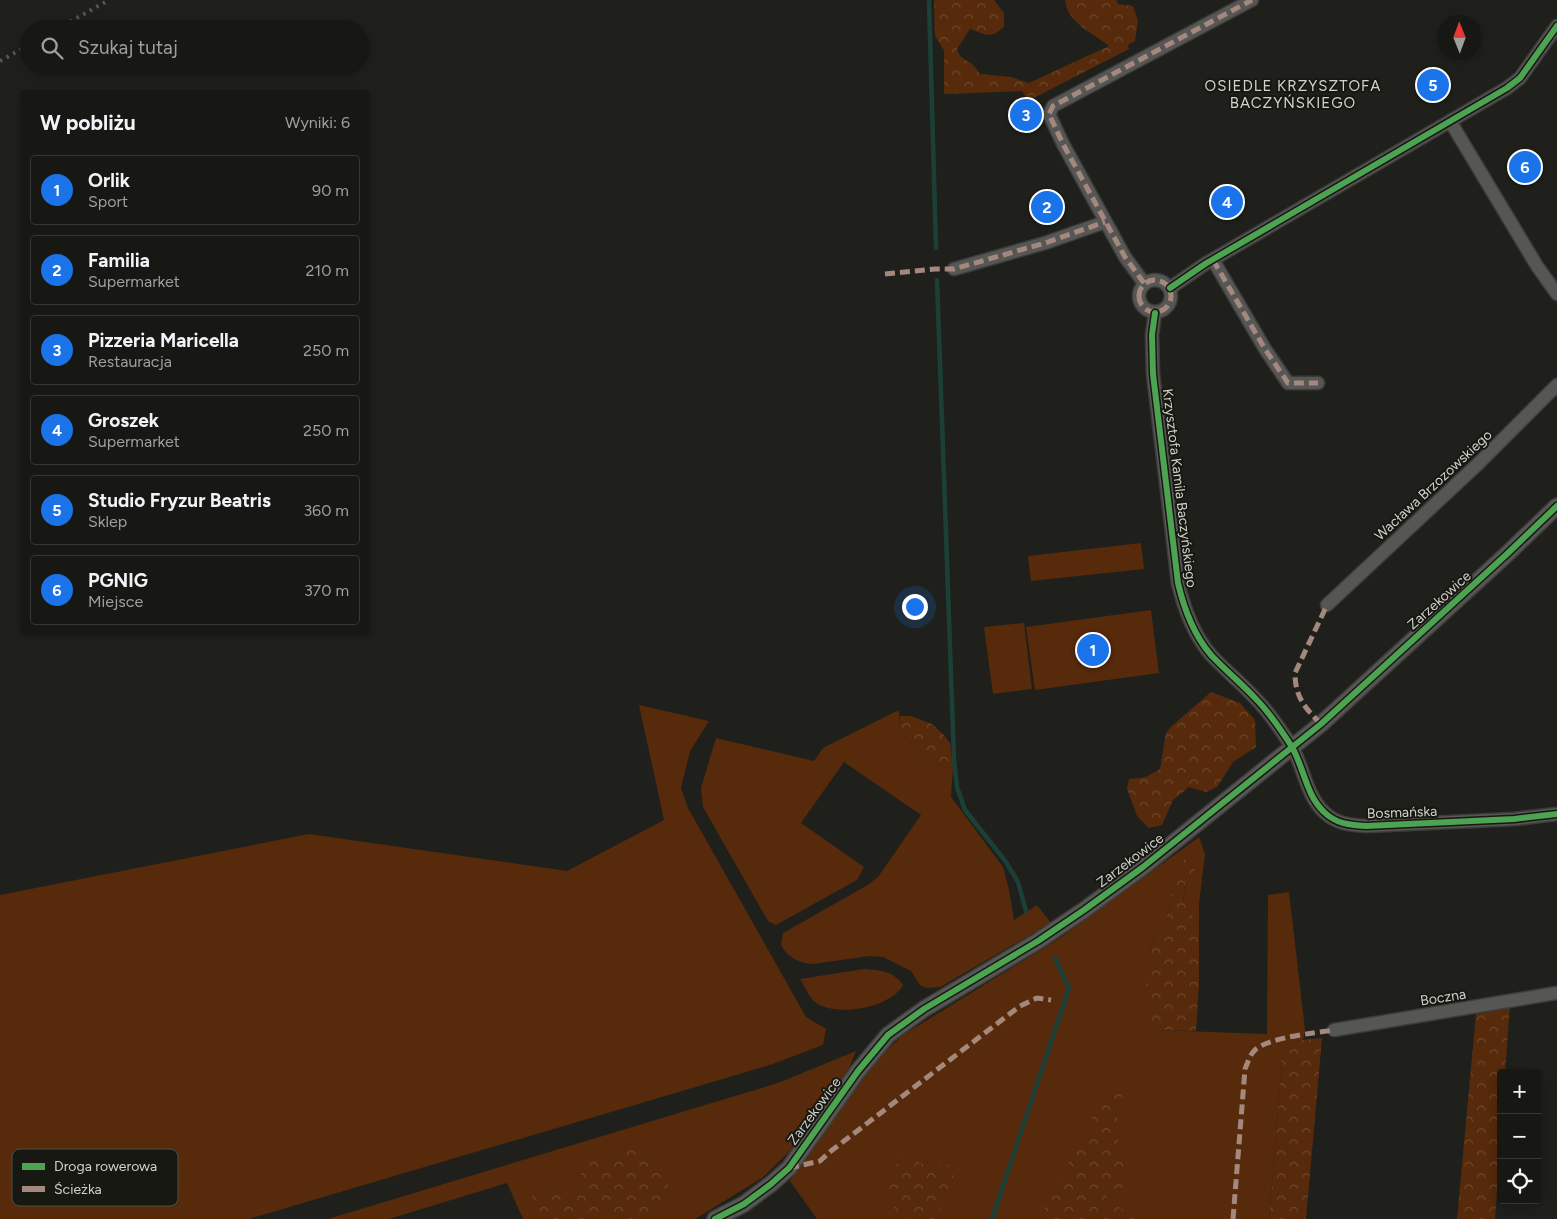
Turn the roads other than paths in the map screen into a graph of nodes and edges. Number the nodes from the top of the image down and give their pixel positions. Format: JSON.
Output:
{"nodes":[{"id":1,"x":1252,"y":0,"type":"edge"},
{"id":2,"x":1557,"y":26,"type":"edge"},
{"id":3,"x":1450,"y":121,"type":"junction"},
{"id":4,"x":1105,"y":222,"type":"junction"},
{"id":5,"x":1213,"y":260,"type":"junction"},
{"id":6,"x":954,"y":269,"type":"dead end"},
{"id":7,"x":1144,"y":283,"type":"junction"},
{"id":8,"x":1170,"y":288,"type":"junction"},
{"id":9,"x":1557,"y":294,"type":"edge"},
{"id":10,"x":1155,"y":313,"type":"junction"},
{"id":11,"x":1318,"y":383,"type":"dead end"},
{"id":12,"x":1557,"y":385,"type":"edge"},
{"id":13,"x":1557,"y":506,"type":"edge"},
{"id":14,"x":1327,"y":605,"type":"dead end"},
{"id":15,"x":1292,"y":748,"type":"junction"},
{"id":16,"x":1557,"y":814,"type":"edge"},
{"id":17,"x":1557,"y":993,"type":"edge"},
{"id":18,"x":1334,"y":1030,"type":"dead end"},
{"id":19,"x":715,"y":1219,"type":"edge"}],
"edges":[{"from":1,"to":4,"type":"street"},
{"from":2,"to":3,"type":"street"},
{"from":3,"to":5,"type":"street"},
{"from":3,"to":9,"type":"street"},
{"from":4,"to":6,"type":"street"},
{"from":4,"to":7,"type":"street"},
{"from":5,"to":8,"type":"street"},
{"from":5,"to":11,"type":"street"},
{"from":7,"to":8,"type":"street"},
{"from":7,"to":10,"type":"street"},
{"from":8,"to":10,"type":"street"},
{"from":10,"to":15,"type":"street","name":"Krzysztofa Kamila Baczyńskiego"},
{"from":12,"to":14,"type":"street","name":"Wacława Brzozowskiego"},
{"from":13,"to":15,"type":"street","name":"Zarzekowice"},
{"from":15,"to":16,"type":"street","name":"Bosmańska"},
{"from":15,"to":19,"type":"street","name":"Zarzekowice"},
{"from":17,"to":18,"type":"street","name":"Boczna"}]}
